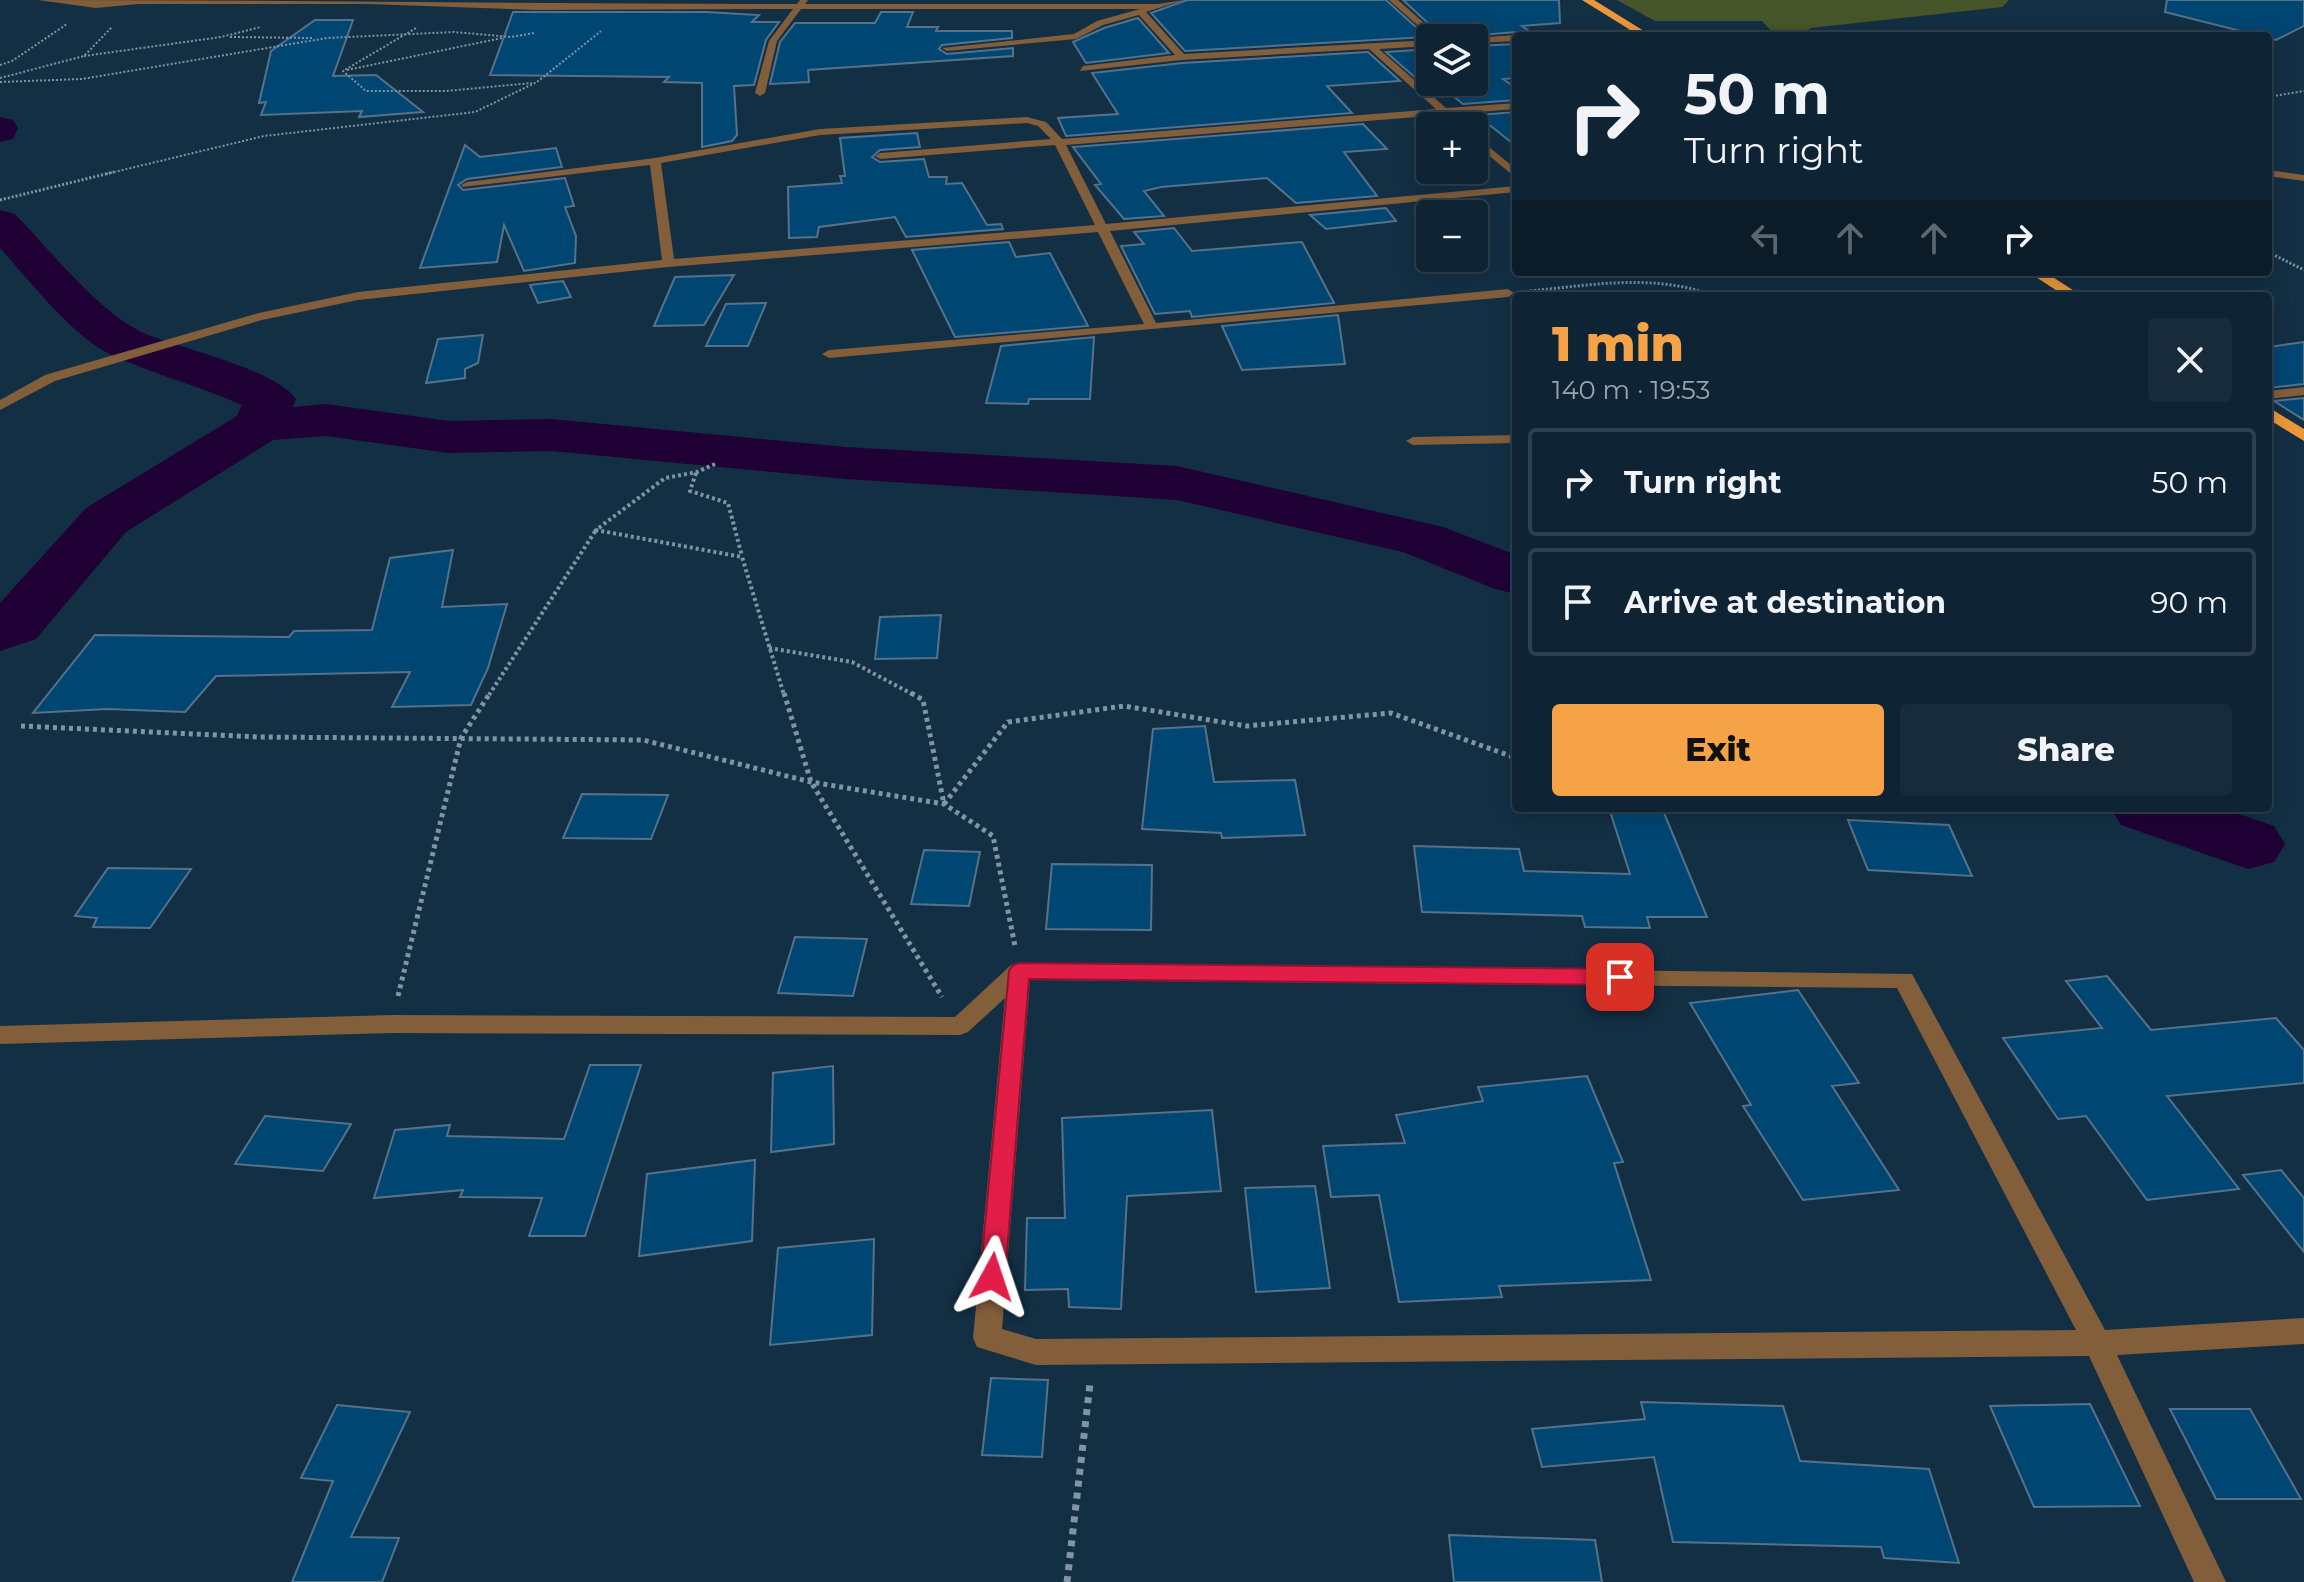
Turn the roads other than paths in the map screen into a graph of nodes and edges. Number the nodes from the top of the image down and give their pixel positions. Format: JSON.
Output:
{"nodes":[{"id":1,"x":42,"y":0,"type":"edge"},
{"id":2,"x":742,"y":0,"type":"edge"},
{"id":3,"x":1180,"y":0,"type":"edge"},
{"id":4,"x":1393,"y":0,"type":"edge"},
{"id":5,"x":1587,"y":0,"type":"edge"},
{"id":6,"x":138,"y":1,"type":"edge"},
{"id":7,"x":386,"y":1,"type":"edge"},
{"id":8,"x":802,"y":3,"type":"edge"},
{"id":9,"x":755,"y":5,"type":"junction"},
{"id":10,"x":1157,"y":6,"type":"junction"},
{"id":11,"x":1140,"y":11,"type":"junction"},
{"id":12,"x":1421,"y":24,"type":"edge"},
{"id":13,"x":1641,"y":32,"type":"edge"},
{"id":14,"x":1512,"y":38,"type":"edge"},
{"id":15,"x":1488,"y":39,"type":"edge"},
{"id":16,"x":1416,"y":44,"type":"edge"},
{"id":17,"x":947,"y":48,"type":"dead end"},
{"id":18,"x":1373,"y":48,"type":"junction"},
{"id":19,"x":1182,"y":57,"type":"junction"},
{"id":20,"x":1083,"y":69,"type":"dead end"},
{"id":21,"x":760,"y":93,"type":"dead end"},
{"id":22,"x":1512,"y":106,"type":"edge"},
{"id":23,"x":1444,"y":112,"type":"joint"},
{"id":24,"x":1416,"y":114,"type":"edge"},
{"id":25,"x":1059,"y":142,"type":"junction"},
{"id":26,"x":1488,"y":150,"type":"edge"},
{"id":27,"x":880,"y":156,"type":"dead end"},
{"id":28,"x":655,"y":161,"type":"junction"},
{"id":29,"x":1512,"y":171,"type":"edge"},
{"id":30,"x":2272,"y":174,"type":"edge"},
{"id":31,"x":2304,"y":178,"type":"edge"},
{"id":32,"x":467,"y":185,"type":"dead end"},
{"id":33,"x":1512,"y":189,"type":"edge"},
{"id":34,"x":1105,"y":228,"type":"junction"},
{"id":35,"x":668,"y":263,"type":"junction"},
{"id":36,"x":2042,"y":276,"type":"edge"},
{"id":37,"x":2068,"y":292,"type":"edge"},
{"id":38,"x":1508,"y":293,"type":"road end"},
{"id":39,"x":1152,"y":327,"type":"junction"},
{"id":40,"x":829,"y":354,"type":"dead end"},
{"id":41,"x":2304,"y":391,"type":"edge"},
{"id":42,"x":2272,"y":395,"type":"edge"},
{"id":43,"x":0,"y":406,"type":"edge"},
{"id":44,"x":2272,"y":415,"type":"edge"},
{"id":45,"x":2304,"y":436,"type":"edge"},
{"id":46,"x":1512,"y":439,"type":"edge"},
{"id":47,"x":1413,"y":441,"type":"dead end"},
{"id":48,"x":1019,"y":971,"type":"junction"},
{"id":49,"x":0,"y":1035,"type":"edge"},
{"id":50,"x":2304,"y":1331,"type":"edge"},
{"id":51,"x":2097,"y":1343,"type":"junction"},
{"id":52,"x":2210,"y":1582,"type":"edge"}],
"edges":[{"from":1,"to":6,"type":"street"},
{"from":2,"to":9,"type":"street"},
{"from":3,"to":10,"type":"street"},
{"from":4,"to":12,"type":"street"},
{"from":5,"to":13,"type":"highway"},
{"from":6,"to":7,"type":"street"},
{"from":7,"to":9,"type":"street"},
{"from":8,"to":9,"type":"street"},
{"from":8,"to":10,"type":"street"},
{"from":8,"to":21,"type":"street"},
{"from":10,"to":11,"type":"street"},
{"from":11,"to":17,"type":"street"},
{"from":11,"to":19,"type":"street"},
{"from":14,"to":15,"type":"street"},
{"from":16,"to":18,"type":"street"},
{"from":18,"to":19,"type":"street"},
{"from":18,"to":23,"type":"street"},
{"from":19,"to":20,"type":"street"},
{"from":22,"to":23,"type":"street"},
{"from":24,"to":25,"type":"street"},
{"from":25,"to":27,"type":"street"},
{"from":25,"to":28,"type":"street"},
{"from":25,"to":34,"type":"street"},
{"from":26,"to":29,"type":"street"},
{"from":28,"to":32,"type":"street"},
{"from":28,"to":35,"type":"street"},
{"from":30,"to":31,"type":"street"},
{"from":33,"to":34,"type":"street"},
{"from":34,"to":35,"type":"street"},
{"from":34,"to":39,"type":"street"},
{"from":35,"to":43,"type":"street"},
{"from":36,"to":37,"type":"highway"},
{"from":38,"to":39,"type":"street"},
{"from":39,"to":40,"type":"street"},
{"from":41,"to":42,"type":"street"},
{"from":44,"to":45,"type":"highway"},
{"from":46,"to":47,"type":"street"},
{"from":48,"to":49,"type":"street"},
{"from":48,"to":51,"type":"street"},
{"from":48,"to":51,"type":"street"},
{"from":50,"to":51,"type":"street"},
{"from":51,"to":52,"type":"street"}]}
